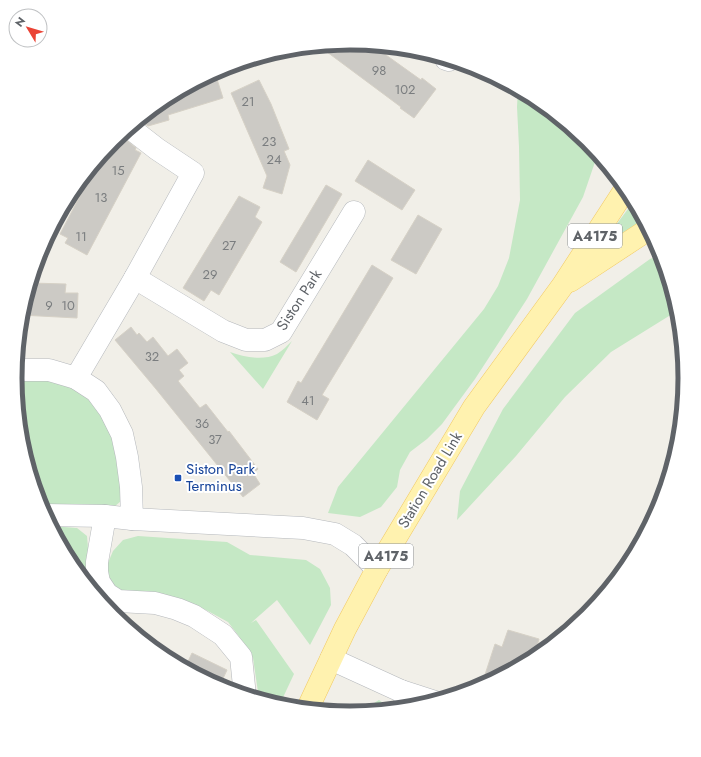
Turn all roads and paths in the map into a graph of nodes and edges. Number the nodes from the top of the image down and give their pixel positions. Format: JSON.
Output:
{"nodes":[{"id":1,"x":135,"y":132,"type":"edge"},
{"id":2,"x":622,"y":194,"type":"edge"},
{"id":3,"x":354,"y":212,"type":"dead end"},
{"id":4,"x":644,"y":232,"type":"edge"},
{"id":5,"x":135,"y":278,"type":"junction"},
{"id":6,"x":563,"y":284,"type":"junction"},
{"id":7,"x":22,"y":370,"type":"edge"},
{"id":8,"x":76,"y":378,"type":"junction"},
{"id":9,"x":52,"y":515,"type":"edge"},
{"id":10,"x":105,"y":516,"type":"junction"},
{"id":11,"x":132,"y":518,"type":"junction"},
{"id":12,"x":378,"y":570,"type":"junction"},
{"id":13,"x":103,"y":594,"type":"edge"},
{"id":14,"x":106,"y":598,"type":"edge"},
{"id":15,"x":331,"y":659,"type":"junction"},
{"id":16,"x":244,"y":690,"type":"edge"},
{"id":17,"x":407,"y":699,"type":"edge"},
{"id":18,"x":418,"y":700,"type":"edge"},
{"id":19,"x":310,"y":704,"type":"edge"}],
"edges":[{"from":1,"to":5,"type":"street"},
{"from":2,"to":6,"type":"main road","name":"Station Road Link","number":"A4175"},
{"from":3,"to":5,"type":"street","name":"Siston Park"},
{"from":4,"to":6,"type":"main road","name":"Station Road Link","number":"A4175"},
{"from":5,"to":8,"type":"street"},
{"from":6,"to":12,"type":"main road","name":"Station Road Link","number":"A4175"},
{"from":7,"to":8,"type":"street"},
{"from":8,"to":11,"type":"street"},
{"from":9,"to":10,"type":"street"},
{"from":10,"to":11,"type":"street"},
{"from":10,"to":13,"type":"street"},
{"from":11,"to":12,"type":"street"},
{"from":12,"to":15,"type":"main road","name":"Station Road Link","number":"A4175"},
{"from":14,"to":16,"type":"street"},
{"from":15,"to":17,"type":"street"},
{"from":15,"to":19,"type":"main road","name":"Station Road Link","number":"A4175"},
{"from":17,"to":18,"type":"street"}]}
